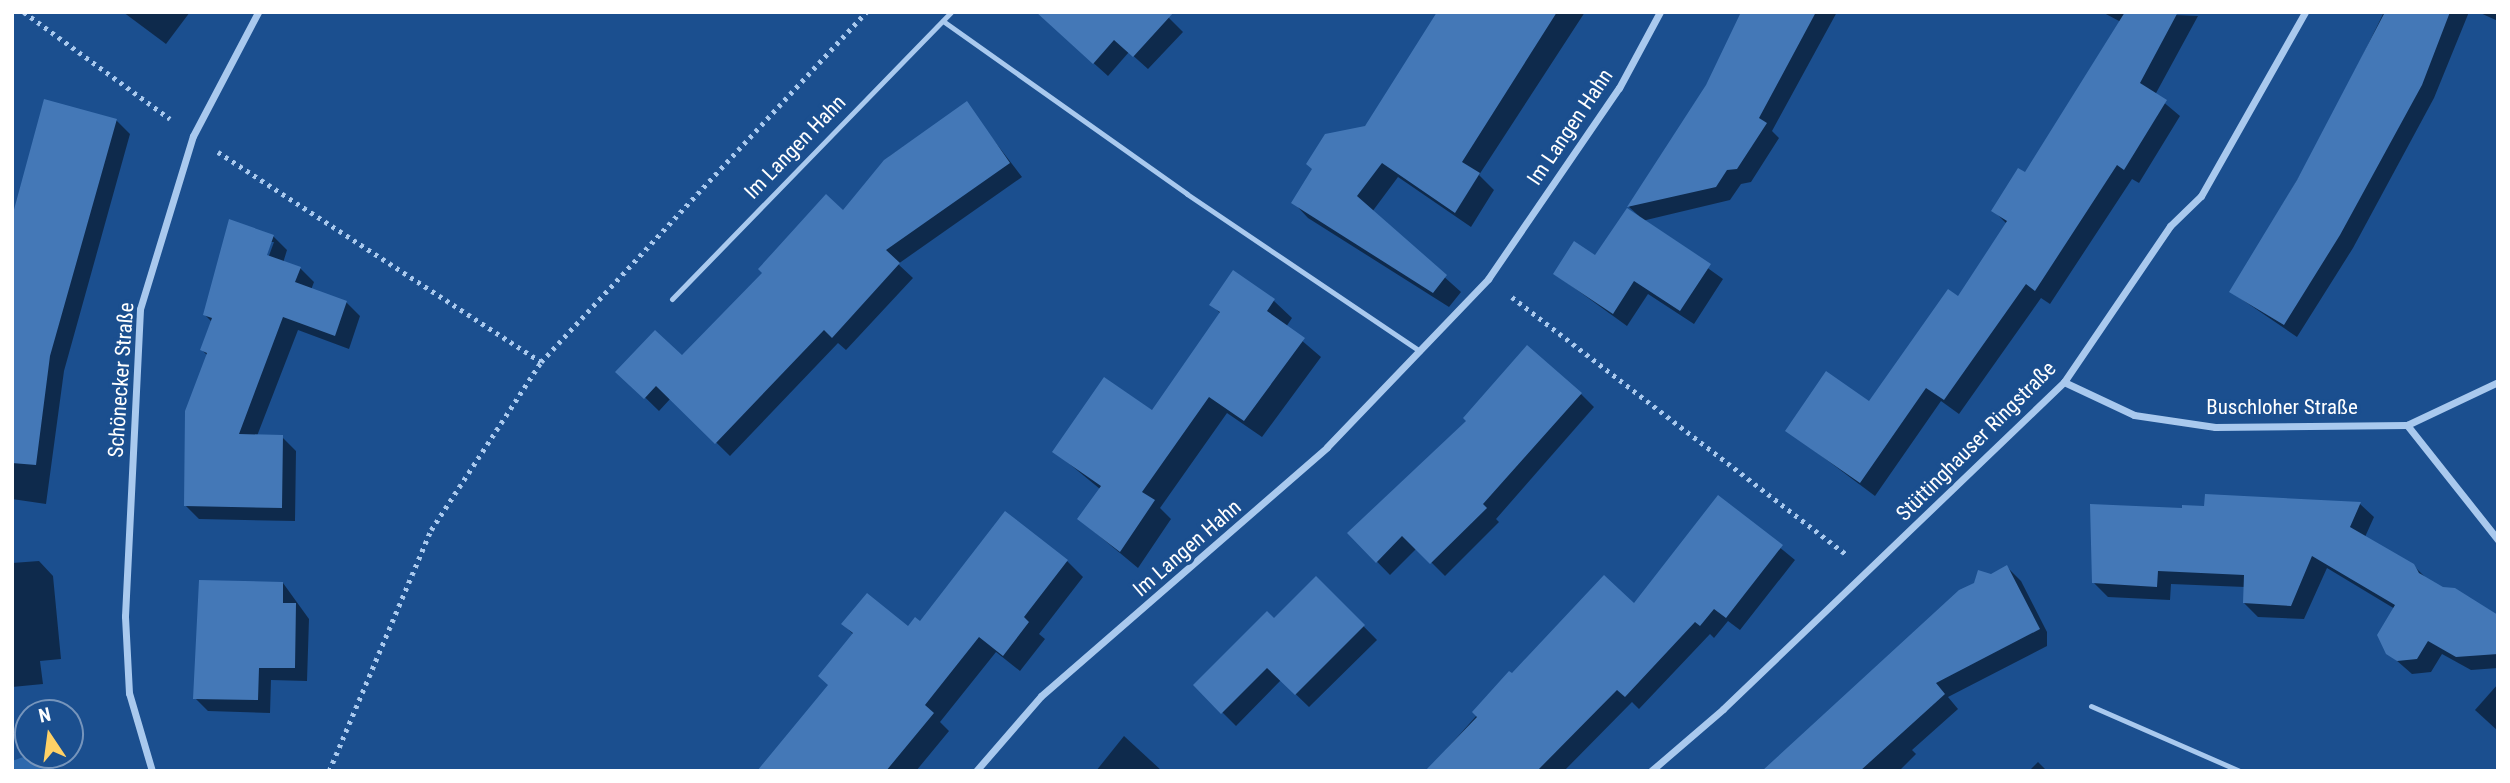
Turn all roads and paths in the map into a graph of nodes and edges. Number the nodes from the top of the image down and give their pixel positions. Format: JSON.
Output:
{"nodes":[{"id":1,"x":24,"y":12,"type":"edge"},
{"id":2,"x":258,"y":12,"type":"edge"},
{"id":3,"x":866,"y":12,"type":"edge"},
{"id":4,"x":950,"y":12,"type":"edge"},
{"id":5,"x":1660,"y":12,"type":"edge"},
{"id":6,"x":2305,"y":12,"type":"edge"},
{"id":7,"x":943,"y":20,"type":"junction"},
{"id":8,"x":193,"y":136,"type":"junction"},
{"id":9,"x":1488,"y":279,"type":"junction"},
{"id":10,"x":672,"y":299,"type":"dead end"},
{"id":11,"x":1420,"y":351,"type":"junction"},
{"id":12,"x":541,"y":362,"type":"junction"},
{"id":13,"x":2064,"y":382,"type":"junction"},
{"id":14,"x":2498,"y":382,"type":"edge"},
{"id":15,"x":2407,"y":425,"type":"junction"},
{"id":16,"x":2498,"y":540,"type":"edge"},
{"id":17,"x":1869,"y":572,"type":"junction"},
{"id":18,"x":2091,"y":706,"type":"dead end"},
{"id":19,"x":152,"y":771,"type":"edge"},
{"id":20,"x":329,"y":771,"type":"edge"},
{"id":21,"x":976,"y":771,"type":"edge"},
{"id":22,"x":1651,"y":771,"type":"edge"},
{"id":23,"x":2239,"y":771,"type":"edge"}],
"edges":[{"from":1,"to":8,"type":"path"},
{"from":2,"to":8,"type":"street","name":"Schönecker Straße"},
{"from":3,"to":12,"type":"path"},
{"from":4,"to":7,"type":"lane","name":"Im Langen Hahn"},
{"from":5,"to":9,"type":"street","name":"Im Langen Hahn"},
{"from":6,"to":13,"type":"street","name":"Stüttinghauser Ringstraße"},
{"from":7,"to":10,"type":"lane","name":"Im Langen Hahn"},
{"from":7,"to":11,"type":"lane"},
{"from":8,"to":12,"type":"path"},
{"from":8,"to":19,"type":"street","name":"Schönecker Straße"},
{"from":9,"to":11,"type":"street","name":"Im Langen Hahn"},
{"from":9,"to":17,"type":"path"},
{"from":11,"to":21,"type":"street","name":"Im Langen Hahn"},
{"from":12,"to":20,"type":"path"},
{"from":13,"to":15,"type":"street","name":"Buschloher Straße"},
{"from":13,"to":17,"type":"street","name":"Stüttinghauser Ringstraße"},
{"from":14,"to":15,"type":"street","name":"Buschloher Straße"},
{"from":15,"to":16,"type":"street"},
{"from":17,"to":22,"type":"street","name":"Stüttinghauser Ringstraße"},
{"from":18,"to":23,"type":"lane"}]}
